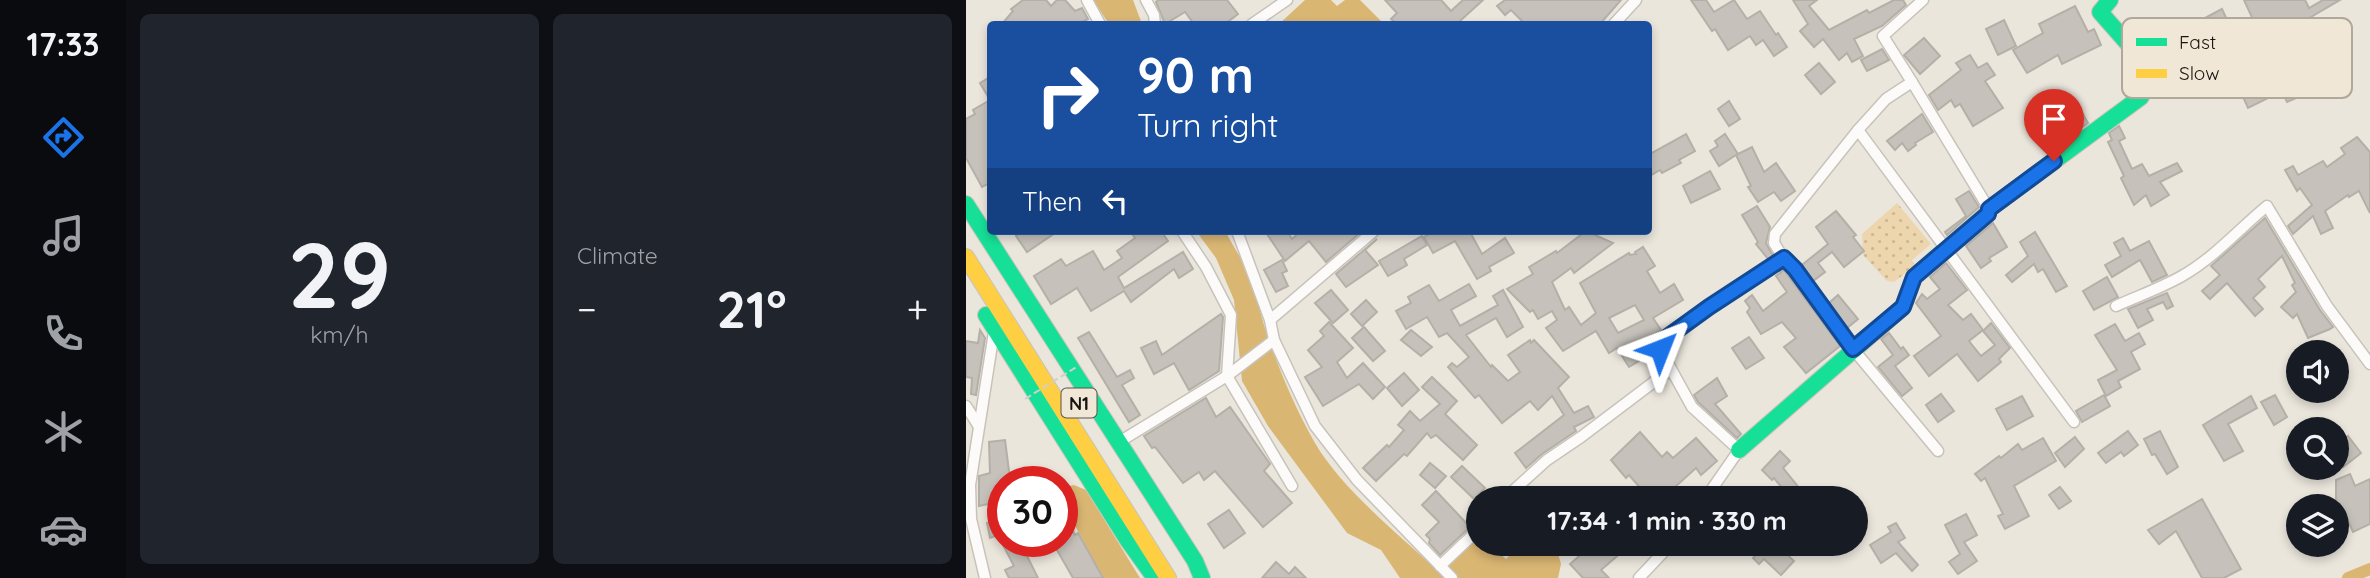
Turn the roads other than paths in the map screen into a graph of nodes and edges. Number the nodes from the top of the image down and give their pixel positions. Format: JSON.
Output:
{"nodes":[{"id":1,"x":1087,"y":0,"type":"edge"},
{"id":2,"x":1146,"y":0,"type":"edge"},
{"id":3,"x":1287,"y":0,"type":"edge"},
{"id":4,"x":1636,"y":0,"type":"edge"},
{"id":5,"x":1923,"y":0,"type":"edge"},
{"id":6,"x":2110,"y":0,"type":"edge"},
{"id":7,"x":1098,"y":21,"type":"edge"},
{"id":8,"x":1155,"y":21,"type":"edge"},
{"id":9,"x":1256,"y":21,"type":"edge"},
{"id":10,"x":1617,"y":21,"type":"edge"},
{"id":11,"x":2122,"y":37,"type":"edge"},
{"id":12,"x":1912,"y":82,"type":"junction"},
{"id":13,"x":2140,"y":98,"type":"edge"},
{"id":14,"x":1858,"y":130,"type":"junction"},
{"id":15,"x":966,"y":204,"type":"edge"},
{"id":16,"x":1989,"y":209,"type":"junction"},
{"id":17,"x":966,"y":228,"type":"edge"},
{"id":18,"x":1185,"y":235,"type":"edge"},
{"id":19,"x":1238,"y":235,"type":"edge"},
{"id":20,"x":1369,"y":235,"type":"edge"},
{"id":21,"x":1946,"y":250,"type":"junction"},
{"id":22,"x":966,"y":257,"type":"edge"},
{"id":23,"x":1784,"y":258,"type":"junction"},
{"id":24,"x":966,"y":283,"type":"edge"},
{"id":25,"x":2116,"y":306,"type":"dead end"},
{"id":26,"x":1270,"y":320,"type":"junction"},
{"id":27,"x":995,"y":329,"type":"junction"},
{"id":28,"x":1273,"y":341,"type":"junction"},
{"id":29,"x":1853,"y":349,"type":"junction"},
{"id":30,"x":2370,"y":364,"type":"edge"},
{"id":31,"x":1671,"y":369,"type":"junction"},
{"id":32,"x":1227,"y":376,"type":"junction"},
{"id":33,"x":966,"y":406,"type":"edge"},
{"id":34,"x":2074,"y":422,"type":"dead end"},
{"id":35,"x":978,"y":425,"type":"junction"},
{"id":36,"x":1119,"y":442,"type":"junction"},
{"id":37,"x":1739,"y":450,"type":"junction"},
{"id":38,"x":1938,"y":451,"type":"dead end"},
{"id":39,"x":1292,"y":486,"type":"dead end"},
{"id":40,"x":1518,"y":486,"type":"edge"},
{"id":41,"x":1714,"y":486,"type":"edge"},
{"id":42,"x":1466,"y":541,"type":"edge"},
{"id":43,"x":1660,"y":556,"type":"edge"},
{"id":44,"x":1440,"y":566,"type":"junction"},
{"id":45,"x":985,"y":578,"type":"edge"},
{"id":46,"x":1155,"y":578,"type":"edge"},
{"id":47,"x":1168,"y":578,"type":"edge"},
{"id":48,"x":1192,"y":578,"type":"edge"},
{"id":49,"x":1202,"y":578,"type":"edge"},
{"id":50,"x":1452,"y":578,"type":"edge"},
{"id":51,"x":1639,"y":578,"type":"edge"}],
"edges":[{"from":1,"to":7,"type":"street"},
{"from":2,"to":8,"type":"street"},
{"from":3,"to":9,"type":"street"},
{"from":4,"to":10,"type":"street"},
{"from":5,"to":12,"type":"street"},
{"from":6,"to":11,"type":"main road"},
{"from":12,"to":14,"type":"street"},
{"from":12,"to":16,"type":"street"},
{"from":13,"to":16,"type":"main road"},
{"from":14,"to":21,"type":"street"},
{"from":14,"to":23,"type":"street"},
{"from":15,"to":36,"type":"main road"},
{"from":16,"to":21,"type":"main road"},
{"from":17,"to":48,"type":"main road","number":"N1"},
{"from":18,"to":32,"type":"street"},
{"from":19,"to":26,"type":"street"},
{"from":20,"to":26,"type":"street"},
{"from":21,"to":29,"type":"main road"},
{"from":21,"to":34,"type":"street"},
{"from":22,"to":47,"type":"main road","number":"N1"},
{"from":23,"to":29,"type":"street"},
{"from":23,"to":31,"type":"street"},
{"from":24,"to":27,"type":"main road"},
{"from":25,"to":30,"type":"street"},
{"from":26,"to":28,"type":"street"},
{"from":27,"to":35,"type":"street"},
{"from":27,"to":46,"type":"main road"},
{"from":28,"to":32,"type":"street"},
{"from":28,"to":44,"type":"street"},
{"from":29,"to":37,"type":"main road"},
{"from":29,"to":38,"type":"street"},
{"from":31,"to":37,"type":"street"},
{"from":31,"to":40,"type":"street"},
{"from":32,"to":36,"type":"street"},
{"from":32,"to":39,"type":"street"},
{"from":33,"to":35,"type":"street"},
{"from":35,"to":45,"type":"street"},
{"from":36,"to":49,"type":"main road"},
{"from":37,"to":41,"type":"street"},
{"from":42,"to":44,"type":"street"},
{"from":43,"to":51,"type":"street"},
{"from":44,"to":50,"type":"street"}]}
